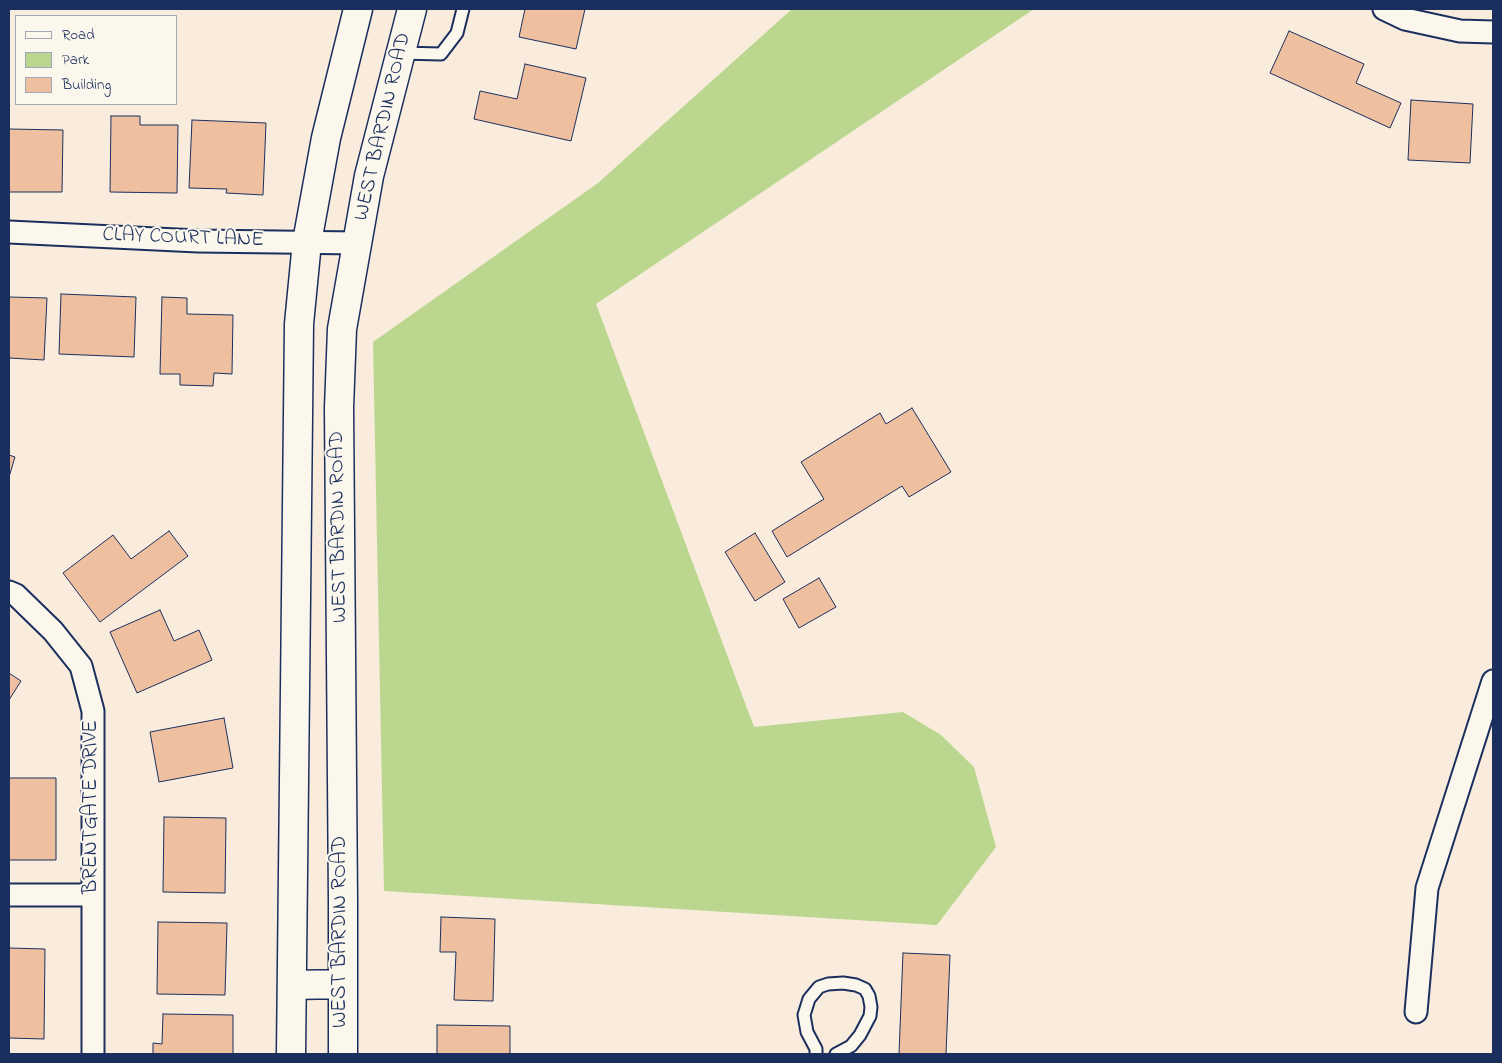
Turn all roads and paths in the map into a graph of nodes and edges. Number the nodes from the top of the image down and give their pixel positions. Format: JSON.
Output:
{"nodes":[{"id":1,"x":358,"y":9,"type":"edge"},
{"id":2,"x":412,"y":9,"type":"edge"},
{"id":3,"x":463,"y":9,"type":"edge"},
{"id":4,"x":1384,"y":9,"type":"edge"},
{"id":5,"x":1493,"y":32,"type":"edge"},
{"id":6,"x":401,"y":53,"type":"junction"},
{"id":7,"x":9,"y":232,"type":"edge"},
{"id":8,"x":307,"y":242,"type":"junction"},
{"id":9,"x":358,"y":243,"type":"junction"},
{"id":10,"x":9,"y":592,"type":"edge"},
{"id":11,"x":1493,"y":681,"type":"edge"},
{"id":12,"x":9,"y":895,"type":"edge"},
{"id":13,"x":93,"y":895,"type":"junction"},
{"id":14,"x":343,"y":984,"type":"junction"},
{"id":15,"x":292,"y":985,"type":"junction"},
{"id":16,"x":1416,"y":1012,"type":"dead end"},
{"id":17,"x":93,"y":1054,"type":"edge"},
{"id":18,"x":291,"y":1054,"type":"edge"},
{"id":19,"x":343,"y":1054,"type":"edge"},
{"id":20,"x":816,"y":1054,"type":"edge"},
{"id":21,"x":836,"y":1054,"type":"edge"}],
"edges":[{"from":1,"to":8,"type":"main road","name":"WEST BARDIN ROAD"},
{"from":2,"to":6,"type":"main road","name":"WEST BARDIN ROAD"},
{"from":3,"to":6,"type":"lane"},
{"from":4,"to":5,"type":"street"},
{"from":6,"to":9,"type":"main road","name":"WEST BARDIN ROAD"},
{"from":7,"to":8,"type":"street","name":"CLAY COURT LANE"},
{"from":8,"to":9,"type":"street","name":"CLAY COURT LANE"},
{"from":8,"to":15,"type":"main road","name":"WEST BARDIN ROAD"},
{"from":9,"to":14,"type":"main road","name":"WEST BARDIN ROAD"},
{"from":10,"to":13,"type":"street","name":"BRENTGATE DRIVE"},
{"from":11,"to":16,"type":"street"},
{"from":12,"to":13,"type":"street"},
{"from":13,"to":17,"type":"street","name":"BRENTGATE DRIVE"},
{"from":14,"to":15,"type":"main road"},
{"from":14,"to":19,"type":"main road","name":"WEST BARDIN ROAD"},
{"from":15,"to":18,"type":"main road","name":"WEST BARDIN ROAD"},
{"from":20,"to":21,"type":"lane"}]}
